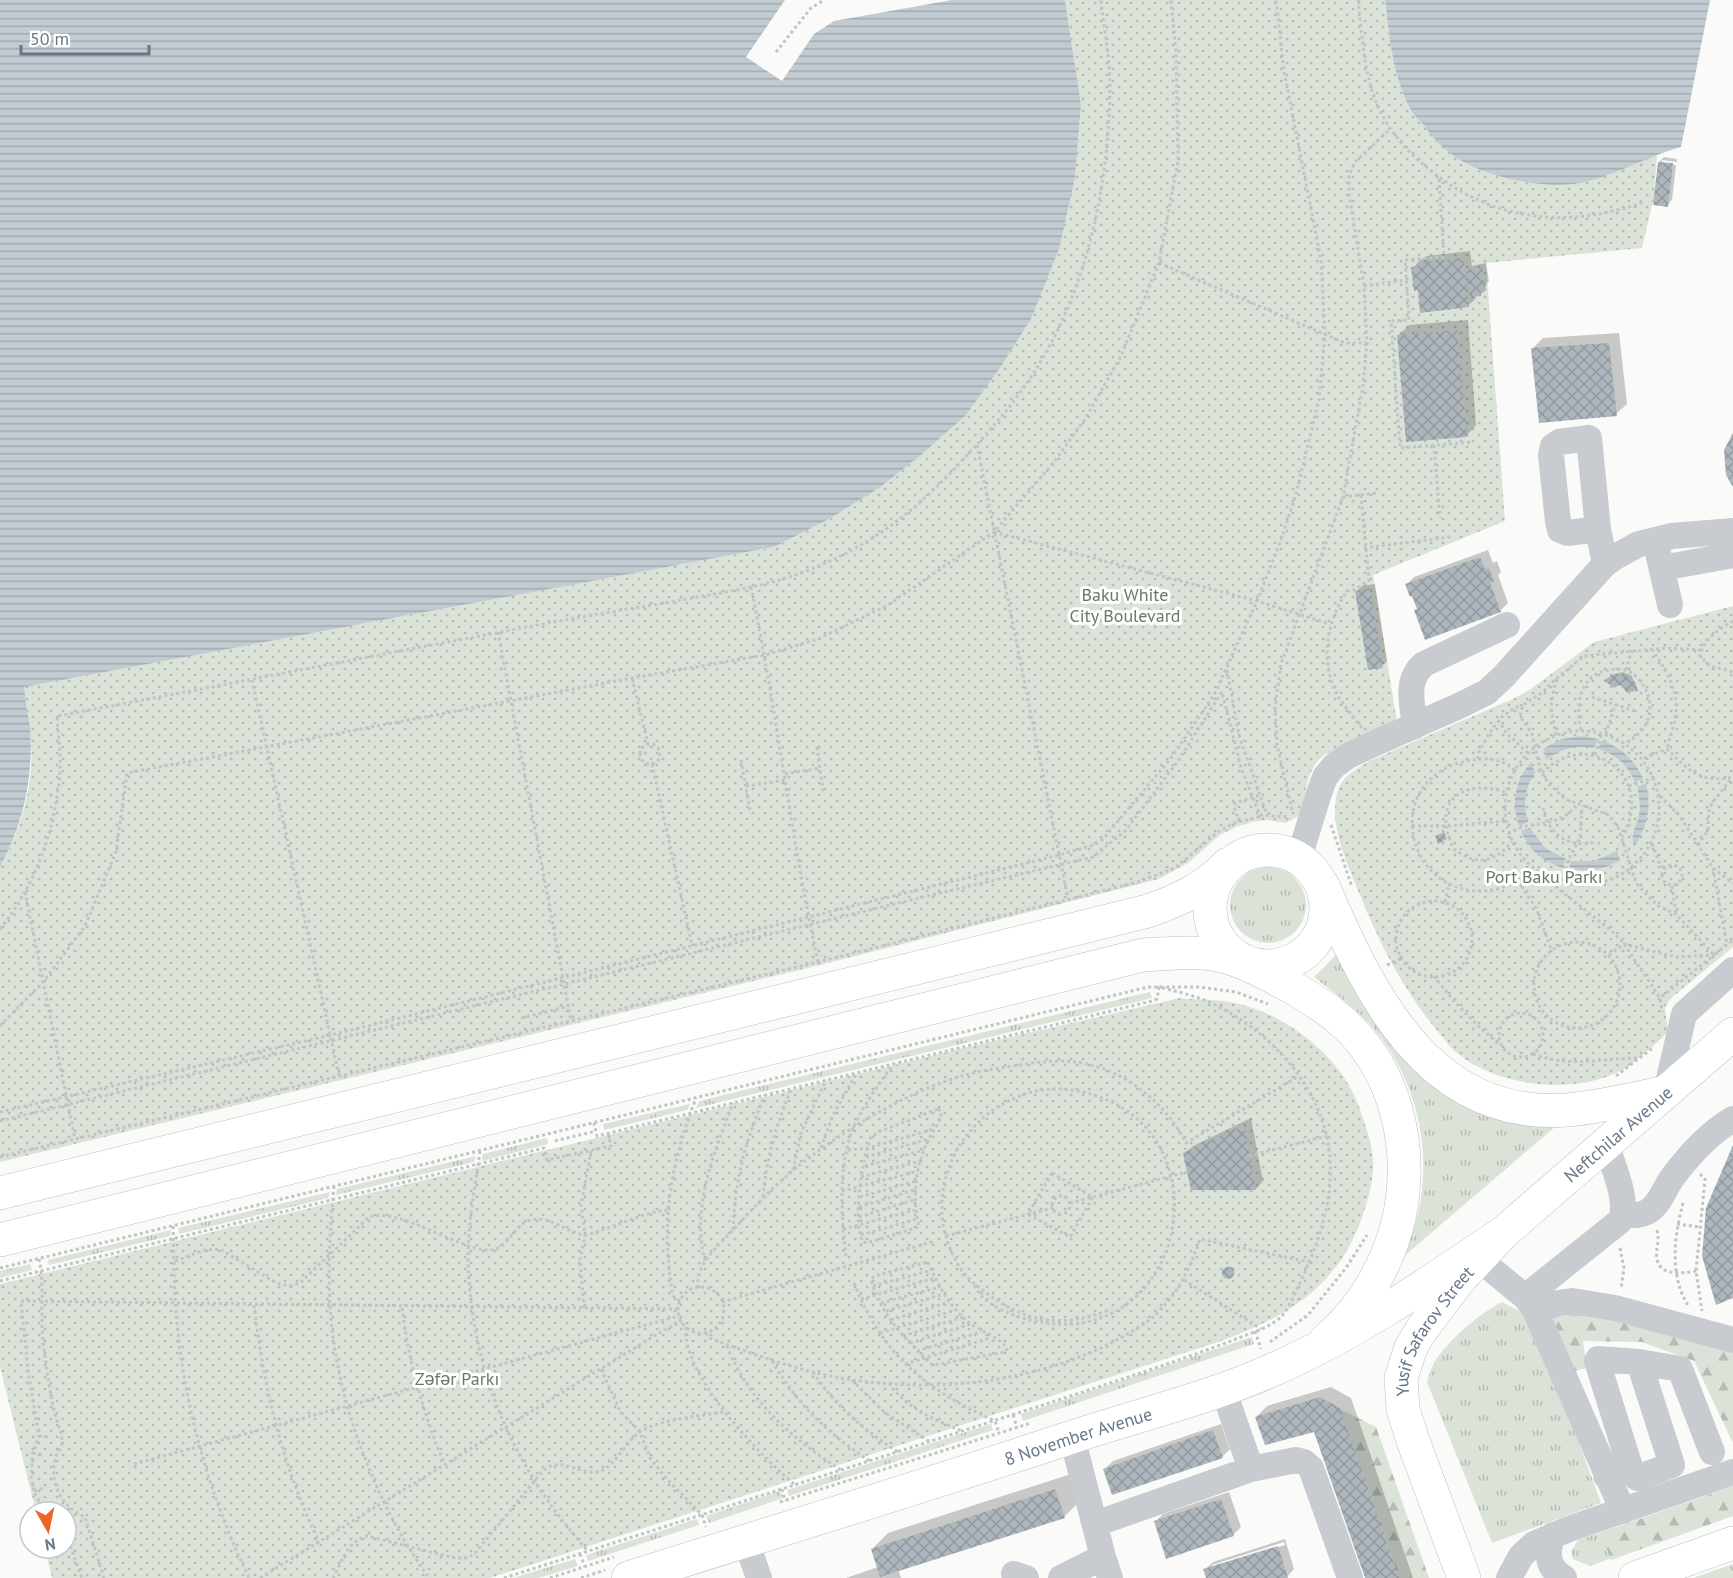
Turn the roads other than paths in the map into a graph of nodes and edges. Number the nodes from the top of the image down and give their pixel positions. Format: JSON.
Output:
{"nodes":[{"id":1,"x":1598,"y":529,"type":"dead end"},
{"id":2,"x":1733,"y":531,"type":"edge"},
{"id":3,"x":1647,"y":536,"type":"junction"},
{"id":4,"x":1733,"y":555,"type":"edge"},
{"id":5,"x":1605,"y":564,"type":"junction"},
{"id":6,"x":1662,"y":568,"type":"junction"},
{"id":7,"x":1670,"y":605,"type":"dead end"},
{"id":8,"x":1507,"y":625,"type":"dead end"},
{"id":9,"x":1415,"y":726,"type":"junction"},
{"id":10,"x":1299,"y":858,"type":"junction"},
{"id":11,"x":1228,"y":864,"type":"junction"},
{"id":12,"x":1323,"y":886,"type":"junction"},
{"id":13,"x":1723,"y":962,"type":"edge"},
{"id":14,"x":1247,"y":963,"type":"junction"},
{"id":15,"x":1726,"y":1047,"type":"edge"},
{"id":16,"x":1666,"y":1092,"type":"junction"},
{"id":17,"x":1733,"y":1119,"type":"edge"},
{"id":18,"x":1606,"y":1144,"type":"junction"},
{"id":19,"x":0,"y":1193,"type":"edge"},
{"id":20,"x":1622,"y":1218,"type":"junction"},
{"id":21,"x":1503,"y":1233,"type":"junction"},
{"id":22,"x":0,"y":1240,"type":"edge"},
{"id":23,"x":1479,"y":1259,"type":"junction"},
{"id":24,"x":1530,"y":1304,"type":"junction"},
{"id":25,"x":1733,"y":1340,"type":"edge"},
{"id":26,"x":1313,"y":1351,"type":"junction"},
{"id":27,"x":1639,"y":1362,"type":"junction"},
{"id":28,"x":1229,"y":1406,"type":"dead end"},
{"id":29,"x":1072,"y":1437,"type":"junction"},
{"id":30,"x":1712,"y":1452,"type":"dead end"},
{"id":31,"x":1251,"y":1469,"type":"junction"},
{"id":32,"x":1618,"y":1472,"type":"junction"},
{"id":33,"x":1733,"y":1472,"type":"edge"},
{"id":34,"x":1623,"y":1511,"type":"junction"},
{"id":35,"x":1095,"y":1524,"type":"junction"},
{"id":36,"x":1553,"y":1535,"type":"junction"},
{"id":37,"x":746,"y":1541,"type":"junction"},
{"id":38,"x":1733,"y":1542,"type":"edge"},
{"id":39,"x":623,"y":1567,"type":"edge"},
{"id":40,"x":1107,"y":1567,"type":"edge"},
{"id":41,"x":759,"y":1578,"type":"edge"},
{"id":42,"x":1061,"y":1578,"type":"edge"},
{"id":43,"x":1350,"y":1578,"type":"edge"},
{"id":44,"x":1464,"y":1578,"type":"edge"},
{"id":45,"x":1509,"y":1578,"type":"edge"},
{"id":46,"x":1564,"y":1578,"type":"edge"},
{"id":47,"x":1635,"y":1578,"type":"edge"}],
"edges":[{"from":1,"to":5,"type":"street"},
{"from":2,"to":3,"type":"street"},
{"from":3,"to":5,"type":"street"},
{"from":3,"to":6,"type":"street"},
{"from":4,"to":6,"type":"street"},
{"from":5,"to":9,"type":"street"},
{"from":6,"to":7,"type":"street"},
{"from":8,"to":9,"type":"street"},
{"from":9,"to":10,"type":"street"},
{"from":10,"to":11,"type":"main road"},
{"from":10,"to":12,"type":"main road"},
{"from":11,"to":14,"type":"main road"},
{"from":11,"to":19,"type":"main road"},
{"from":12,"to":14,"type":"main road"},
{"from":12,"to":16,"type":"main road"},
{"from":13,"to":16,"type":"street"},
{"from":14,"to":22,"type":"main road"},
{"from":14,"to":26,"type":"main road"},
{"from":15,"to":16,"type":"main road","name":"Neftchilar Avenue"},
{"from":16,"to":18,"type":"main road","name":"Neftchilar Avenue"},
{"from":17,"to":20,"type":"street"},
{"from":18,"to":20,"type":"street"},
{"from":18,"to":21,"type":"main road","name":"Neftchilar Avenue"},
{"from":20,"to":24,"type":"street"},
{"from":21,"to":23,"type":"main road","name":"Yusif Safarov Street"},
{"from":21,"to":26,"type":"main road","name":"8 November Avenue"},
{"from":23,"to":24,"type":"street"},
{"from":23,"to":44,"type":"main road","name":"Yusif Safarov Street"},
{"from":24,"to":25,"type":"street"},
{"from":24,"to":32,"type":"street"},
{"from":26,"to":29,"type":"main road","name":"8 November Avenue"},
{"from":27,"to":30,"type":"street"},
{"from":27,"to":32,"type":"street"},
{"from":27,"to":32,"type":"street"},
{"from":28,"to":31,"type":"street"},
{"from":29,"to":35,"type":"street"},
{"from":29,"to":37,"type":"main road","name":"8 November Avenue"},
{"from":31,"to":35,"type":"street"},
{"from":31,"to":43,"type":"street"},
{"from":32,"to":34,"type":"street"},
{"from":33,"to":34,"type":"street"},
{"from":34,"to":36,"type":"street"},
{"from":35,"to":40,"type":"street"},
{"from":36,"to":45,"type":"street"},
{"from":36,"to":46,"type":"street"},
{"from":37,"to":39,"type":"main road","name":"8 November Avenue"},
{"from":37,"to":41,"type":"street"},
{"from":38,"to":47,"type":"main road"},
{"from":40,"to":42,"type":"street"}]}
